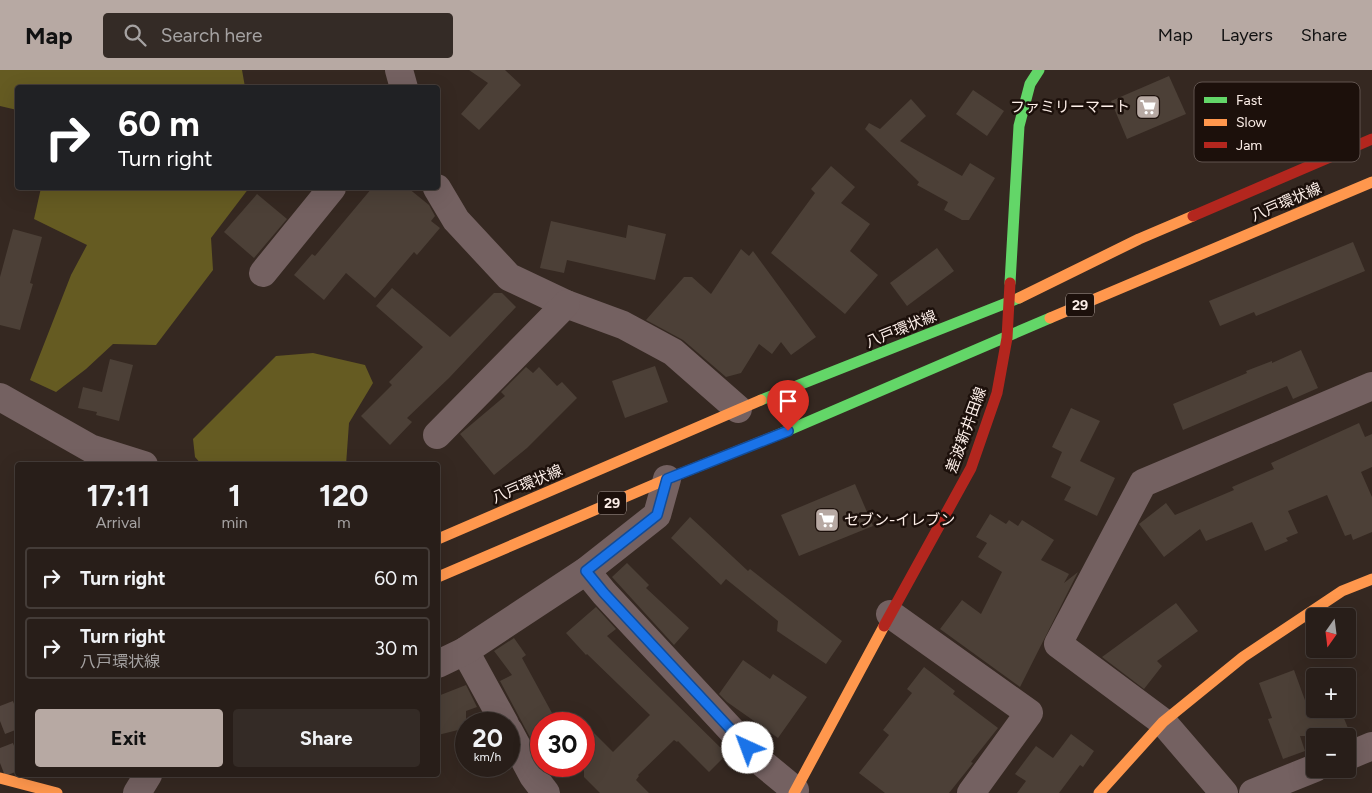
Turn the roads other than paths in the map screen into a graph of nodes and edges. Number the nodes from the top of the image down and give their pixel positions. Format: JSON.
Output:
{"nodes":[{"id":1,"x":399,"y":70,"type":"edge"},
{"id":2,"x":1039,"y":70,"type":"edge"},
{"id":3,"x":403,"y":85,"type":"edge"},
{"id":4,"x":1372,"y":139,"type":"edge"},
{"id":5,"x":1360,"y":144,"type":"edge"},
{"id":6,"x":1318,"y":162,"type":"edge"},
{"id":7,"x":1372,"y":182,"type":"edge"},
{"id":8,"x":330,"y":190,"type":"edge"},
{"id":9,"x":438,"y":190,"type":"edge"},
{"id":10,"x":263,"y":273,"type":"dead end"},
{"id":11,"x":1010,"y":302,"type":"junction"},
{"id":12,"x":566,"y":304,"type":"junction"},
{"id":13,"x":1007,"y":338,"type":"junction"},
{"id":14,"x":1372,"y":386,"type":"edge"},
{"id":15,"x":0,"y":397,"type":"edge"},
{"id":16,"x":738,"y":409,"type":"junction"},
{"id":17,"x":438,"y":435,"type":"dead end"},
{"id":18,"x":134,"y":462,"type":"edge"},
{"id":19,"x":667,"y":479,"type":"junction"},
{"id":20,"x":440,"y":538,"type":"edge"},
{"id":21,"x":586,"y":571,"type":"junction"},
{"id":22,"x":440,"y":576,"type":"edge"},
{"id":23,"x":1372,"y":579,"type":"edge"},
{"id":24,"x":890,"y":614,"type":"junction"},
{"id":25,"x":465,"y":651,"type":"junction"},
{"id":26,"x":440,"y":663,"type":"edge"},
{"id":27,"x":498,"y":712,"type":"edge"},
{"id":28,"x":1162,"y":722,"type":"junction"},
{"id":29,"x":1372,"y":746,"type":"edge"},
{"id":30,"x":520,"y":752,"type":"edge"},
{"id":31,"x":1356,"y":753,"type":"edge"},
{"id":32,"x":1306,"y":772,"type":"edge"},
{"id":33,"x":147,"y":777,"type":"edge"},
{"id":34,"x":0,"y":778,"type":"edge"},
{"id":35,"x":795,"y":792,"type":"edge"},
{"id":36,"x":56,"y":793,"type":"edge"},
{"id":37,"x":137,"y":793,"type":"edge"},
{"id":38,"x":546,"y":793,"type":"edge"},
{"id":39,"x":971,"y":793,"type":"edge"},
{"id":40,"x":1099,"y":793,"type":"edge"},
{"id":41,"x":1224,"y":793,"type":"edge"},
{"id":42,"x":1253,"y":793,"type":"edge"}],
"edges":[{"from":1,"to":3,"type":"street"},
{"from":2,"to":11,"type":"main road","name":"差波新井田線"},
{"from":4,"to":5,"type":"main road","name":"八戸環状線","number":"29"},
{"from":6,"to":11,"type":"main road","name":"八戸環状線","number":"29"},
{"from":7,"to":13,"type":"main road","name":"八戸環状線","number":"29"},
{"from":8,"to":10,"type":"street"},
{"from":9,"to":12,"type":"street"},
{"from":11,"to":13,"type":"main road","name":"差波新井田線"},
{"from":11,"to":16,"type":"main road","name":"八戸環状線","number":"29"},
{"from":12,"to":16,"type":"street"},
{"from":12,"to":17,"type":"street"},
{"from":13,"to":19,"type":"main road","name":"八戸環状線","number":"29"},
{"from":13,"to":24,"type":"main road","name":"差波新井田線"},
{"from":14,"to":28,"type":"street"},
{"from":15,"to":18,"type":"street"},
{"from":16,"to":20,"type":"main road","name":"八戸環状線","number":"29"},
{"from":19,"to":21,"type":"street"},
{"from":19,"to":22,"type":"main road","name":"八戸環状線","number":"29"},
{"from":21,"to":25,"type":"street"},
{"from":21,"to":35,"type":"street"},
{"from":23,"to":28,"type":"main road"},
{"from":24,"to":35,"type":"main road","name":"差波新井田線"},
{"from":24,"to":39,"type":"street"},
{"from":25,"to":26,"type":"street"},
{"from":25,"to":27,"type":"street"},
{"from":28,"to":40,"type":"main road"},
{"from":28,"to":41,"type":"street"},
{"from":29,"to":31,"type":"street"},
{"from":30,"to":38,"type":"street"},
{"from":32,"to":42,"type":"street"},
{"from":33,"to":37,"type":"street"},
{"from":34,"to":36,"type":"main road"}]}
